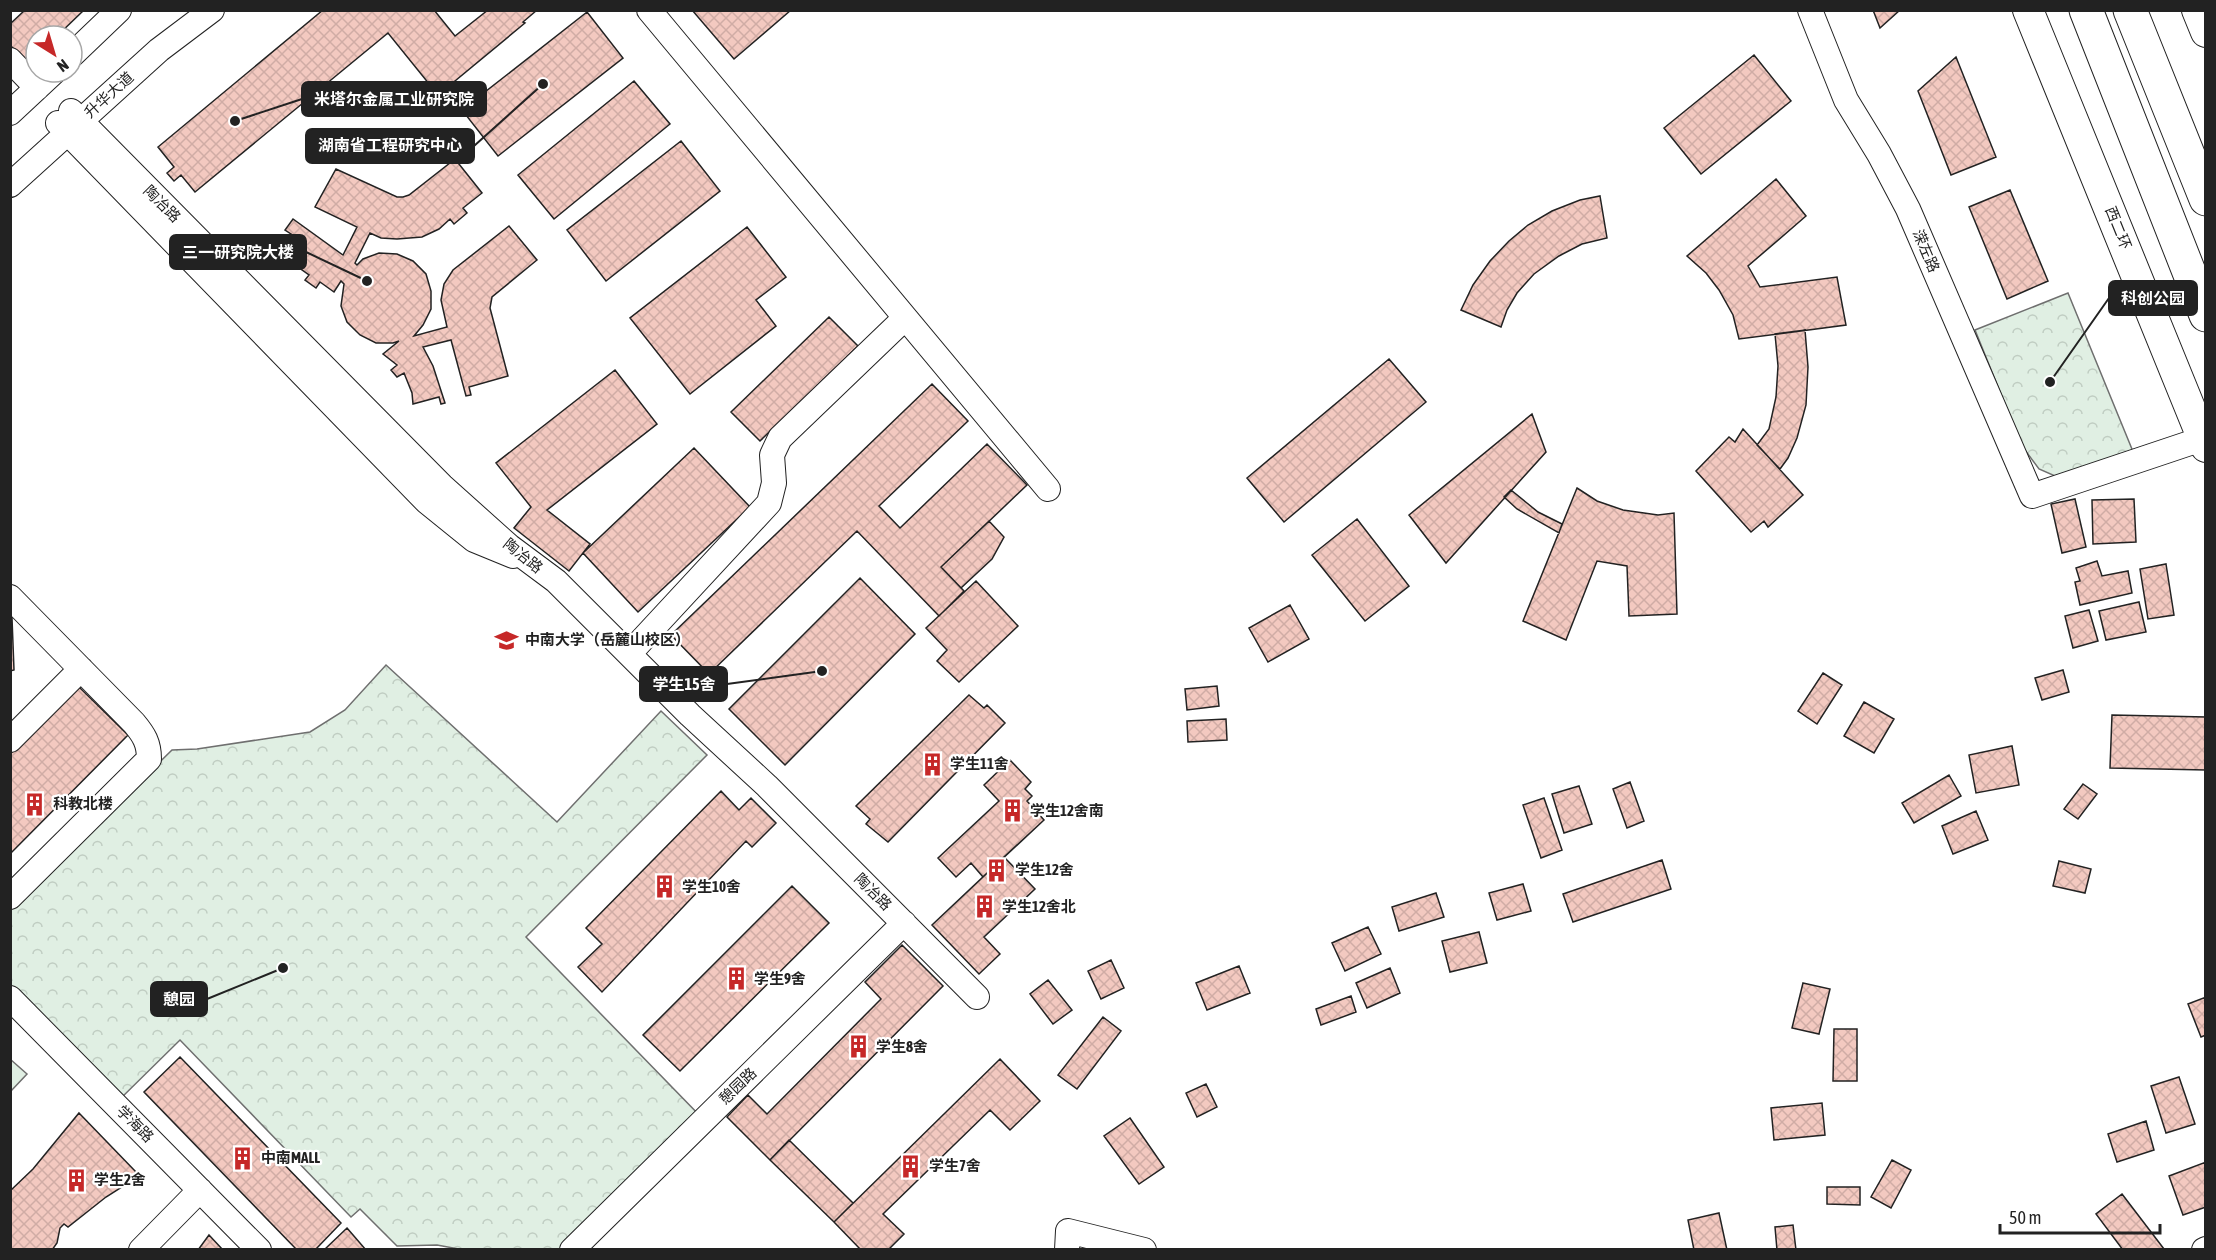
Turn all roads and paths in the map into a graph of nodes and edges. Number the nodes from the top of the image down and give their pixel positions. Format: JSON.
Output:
{"nodes":[{"id":1,"x":119,"y":10,"type":"edge"},
{"id":2,"x":649,"y":10,"type":"edge"},
{"id":3,"x":1810,"y":10,"type":"edge"},
{"id":4,"x":2028,"y":10,"type":"edge"},
{"id":5,"x":2086,"y":10,"type":"edge"},
{"id":6,"x":2130,"y":10,"type":"edge"},
{"id":7,"x":2197,"y":10,"type":"edge"},
{"id":8,"x":193,"y":13,"type":"edge"},
{"id":9,"x":2205,"y":32,"type":"edge"},
{"id":10,"x":84,"y":44,"type":"edge"},
{"id":11,"x":10,"y":60,"type":"edge"},
{"id":12,"x":24,"y":68,"type":"edge"},
{"id":13,"x":42,"y":84,"type":"edge"},
{"id":14,"x":10,"y":113,"type":"edge"},
{"id":15,"x":69,"y":122,"type":"junction"},
{"id":16,"x":10,"y":166,"type":"edge"},
{"id":17,"x":10,"y":185,"type":"edge"},
{"id":18,"x":2205,"y":199,"type":"edge"},
{"id":19,"x":2205,"y":315,"type":"edge"},
{"id":20,"x":905,"y":318,"type":"junction"},
{"id":21,"x":2204,"y":443,"type":"edge"},
{"id":22,"x":1048,"y":489,"type":"dead end"},
{"id":23,"x":10,"y":597,"type":"edge"},
{"id":24,"x":629,"y":654,"type":"junction"},
{"id":25,"x":81,"y":669,"type":"junction"},
{"id":26,"x":10,"y":740,"type":"edge"},
{"id":27,"x":10,"y":897,"type":"edge"},
{"id":28,"x":904,"y":923,"type":"junction"},
{"id":29,"x":977,"y":997,"type":"dead end"},
{"id":30,"x":10,"y":998,"type":"edge"},
{"id":31,"x":200,"y":1190,"type":"junction"},
{"id":32,"x":141,"y":1250,"type":"edge"},
{"id":33,"x":259,"y":1250,"type":"edge"},
{"id":34,"x":572,"y":1250,"type":"edge"},
{"id":35,"x":1067,"y":1250,"type":"edge"},
{"id":36,"x":1144,"y":1250,"type":"edge"}],
"edges":[{"from":1,"to":10,"type":"street"},
{"from":2,"to":20,"type":"street"},
{"from":3,"to":21,"type":"street","name":"溁左路"},
{"from":4,"to":21,"type":"main road","name":"西二环"},
{"from":5,"to":19,"type":"highway"},
{"from":6,"to":18,"type":"highway"},
{"from":7,"to":9,"type":"main road"},
{"from":8,"to":15,"type":"street","name":"升华大道"},
{"from":11,"to":12,"type":"street"},
{"from":13,"to":14,"type":"street"},
{"from":15,"to":16,"type":"street","name":"升华大道"},
{"from":15,"to":17,"type":"street","name":"升华大道"},
{"from":15,"to":24,"type":"street","name":"陶冶路"},
{"from":20,"to":22,"type":"street"},
{"from":20,"to":24,"type":"street"},
{"from":23,"to":25,"type":"street"},
{"from":24,"to":28,"type":"street","name":"陶冶路"},
{"from":25,"to":26,"type":"street"},
{"from":25,"to":27,"type":"street"},
{"from":28,"to":29,"type":"street","name":"陶冶路"},
{"from":28,"to":34,"type":"street","name":"憩园路"},
{"from":30,"to":31,"type":"street","name":"学海路"},
{"from":31,"to":32,"type":"street"},
{"from":31,"to":33,"type":"street","name":"学海路"},
{"from":35,"to":36,"type":"street"}]}
